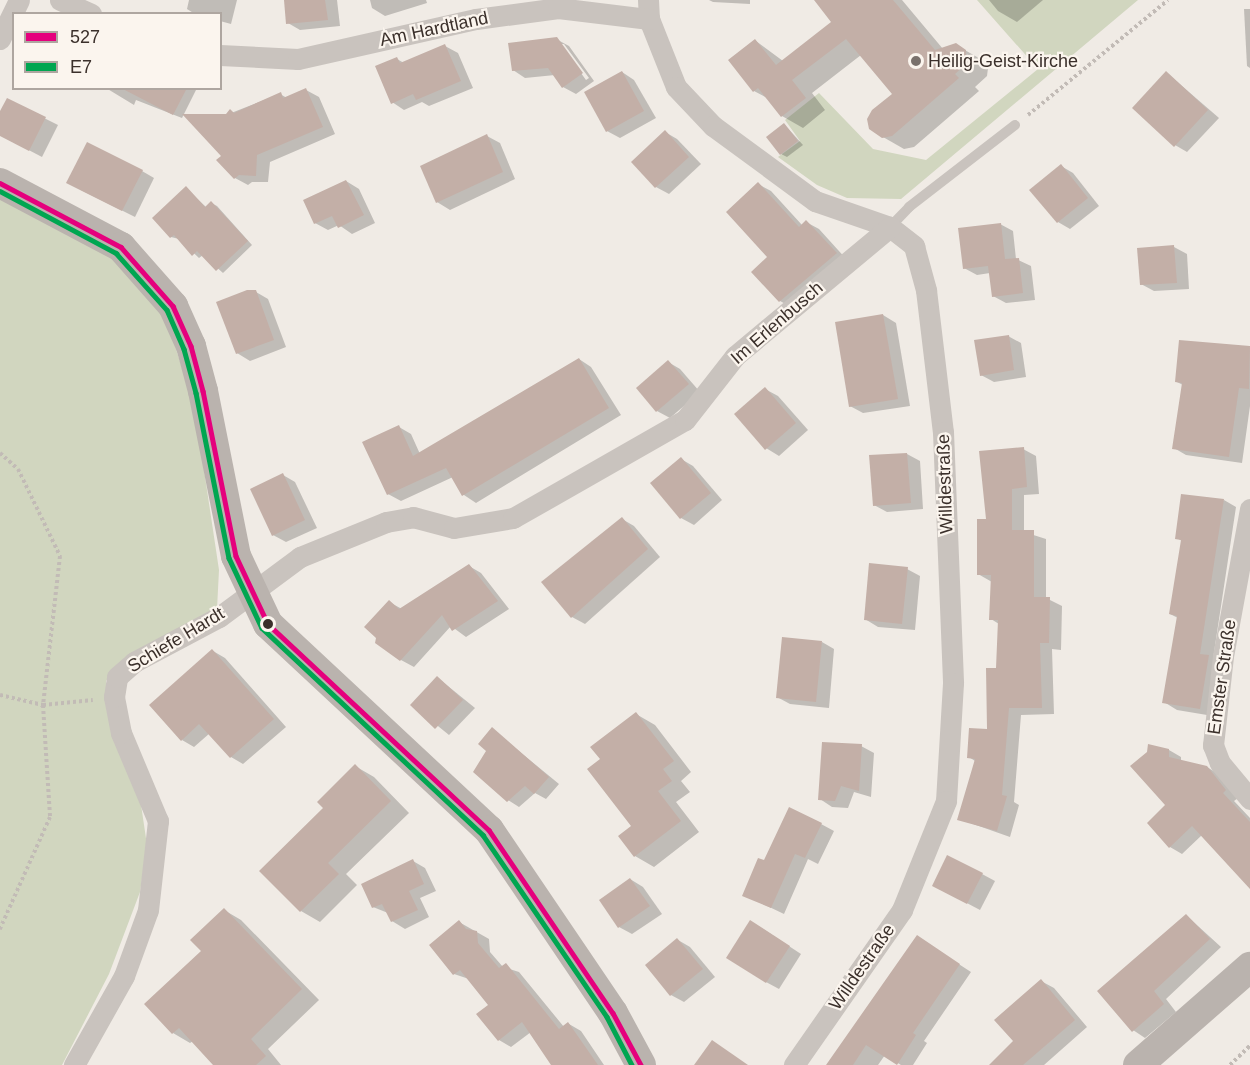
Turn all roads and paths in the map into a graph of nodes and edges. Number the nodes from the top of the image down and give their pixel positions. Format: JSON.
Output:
{"nodes":[{"id":1,"x":60,"y":0,"type":"edge"},
{"id":2,"x":1168,"y":0,"type":"edge"},
{"id":3,"x":649,"y":9,"type":"edge"},
{"id":4,"x":87,"y":12,"type":"edge"},
{"id":5,"x":12,"y":14,"type":"edge"},
{"id":6,"x":0,"y":39,"type":"edge"},
{"id":7,"x":222,"y":55,"type":"edge"},
{"id":8,"x":1015,"y":125,"type":"joint"},
{"id":9,"x":0,"y":183,"type":"edge"},
{"id":10,"x":890,"y":227,"type":"junction"},
{"id":11,"x":0,"y":453,"type":"edge"},
{"id":12,"x":1250,"y":509,"type":"edge"},
{"id":13,"x":250,"y":591,"type":"junction"},
{"id":14,"x":0,"y":695,"type":"edge"},
{"id":15,"x":114,"y":697,"type":"junction"},
{"id":16,"x":43,"y":705,"type":"junction"},
{"id":17,"x":1250,"y":799,"type":"edge"},
{"id":18,"x":0,"y":928,"type":"edge"},
{"id":19,"x":1250,"y":967,"type":"edge"},
{"id":20,"x":1250,"y":1046,"type":"edge"},
{"id":21,"x":74,"y":1065,"type":"edge"},
{"id":22,"x":641,"y":1065,"type":"edge"},
{"id":23,"x":794,"y":1065,"type":"edge"},
{"id":24,"x":1138,"y":1065,"type":"edge"},
{"id":25,"x":1230,"y":1065,"type":"edge"}],
"edges":[{"from":1,"to":4,"type":"street"},
{"from":2,"to":8,"type":"path"},
{"from":3,"to":7,"type":"street","name":"Am Hardtland"},
{"from":3,"to":10,"type":"street","name":"Willdestraße"},
{"from":5,"to":6,"type":"street"},
{"from":8,"to":10,"type":"lane"},
{"from":9,"to":13,"type":"street"},
{"from":10,"to":13,"type":"street","name":"Im Erlenbusch"},
{"from":10,"to":23,"type":"street","name":"Willdestraße"},
{"from":11,"to":16,"type":"path"},
{"from":12,"to":17,"type":"street","name":"Emster Straße"},
{"from":13,"to":15,"type":"street","name":"Schiefe Hardt"},
{"from":13,"to":22,"type":"street"},
{"from":14,"to":16,"type":"path"},
{"from":15,"to":16,"type":"path"},
{"from":15,"to":21,"type":"street"},
{"from":16,"to":18,"type":"path"},
{"from":19,"to":24,"type":"street"},
{"from":20,"to":25,"type":"path"}]}
